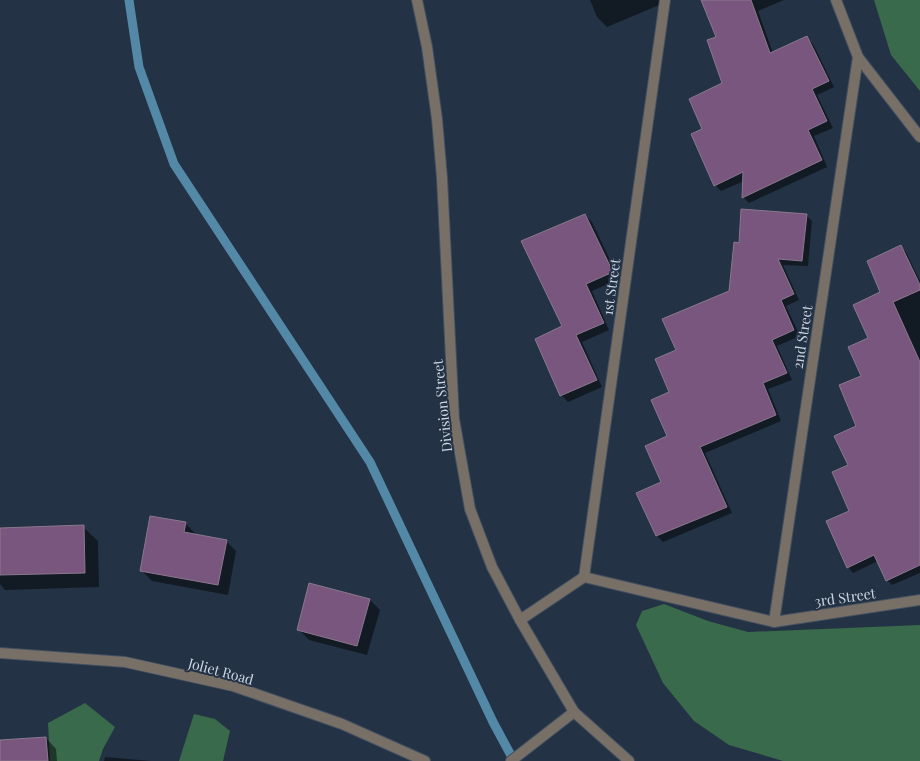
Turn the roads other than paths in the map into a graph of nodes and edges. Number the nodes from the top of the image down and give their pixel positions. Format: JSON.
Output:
{"nodes":[{"id":1,"x":417,"y":0,"type":"edge"},
{"id":2,"x":665,"y":0,"type":"edge"},
{"id":3,"x":836,"y":0,"type":"edge"},
{"id":4,"x":858,"y":57,"type":"junction"},
{"id":5,"x":920,"y":137,"type":"edge"},
{"id":6,"x":584,"y":577,"type":"junction"},
{"id":7,"x":920,"y":600,"type":"edge"},
{"id":8,"x":520,"y":620,"type":"junction"},
{"id":9,"x":774,"y":622,"type":"junction"},
{"id":10,"x":0,"y":653,"type":"edge"},
{"id":11,"x":574,"y":712,"type":"junction"},
{"id":12,"x":425,"y":761,"type":"edge"},
{"id":13,"x":511,"y":761,"type":"edge"},
{"id":14,"x":629,"y":761,"type":"edge"}],
"edges":[{"from":1,"to":8,"type":"street","name":"Division Street"},
{"from":2,"to":6,"type":"street","name":"1st Street"},
{"from":3,"to":4,"type":"street"},
{"from":4,"to":5,"type":"street"},
{"from":4,"to":9,"type":"street","name":"2nd Street"},
{"from":6,"to":8,"type":"street"},
{"from":6,"to":9,"type":"street"},
{"from":7,"to":9,"type":"street","name":"3rd Street"},
{"from":8,"to":11,"type":"street","name":"Division Street"},
{"from":10,"to":12,"type":"street","name":"Joliet Road"},
{"from":11,"to":13,"type":"street"},
{"from":11,"to":14,"type":"street","name":"Division Street"}]}
